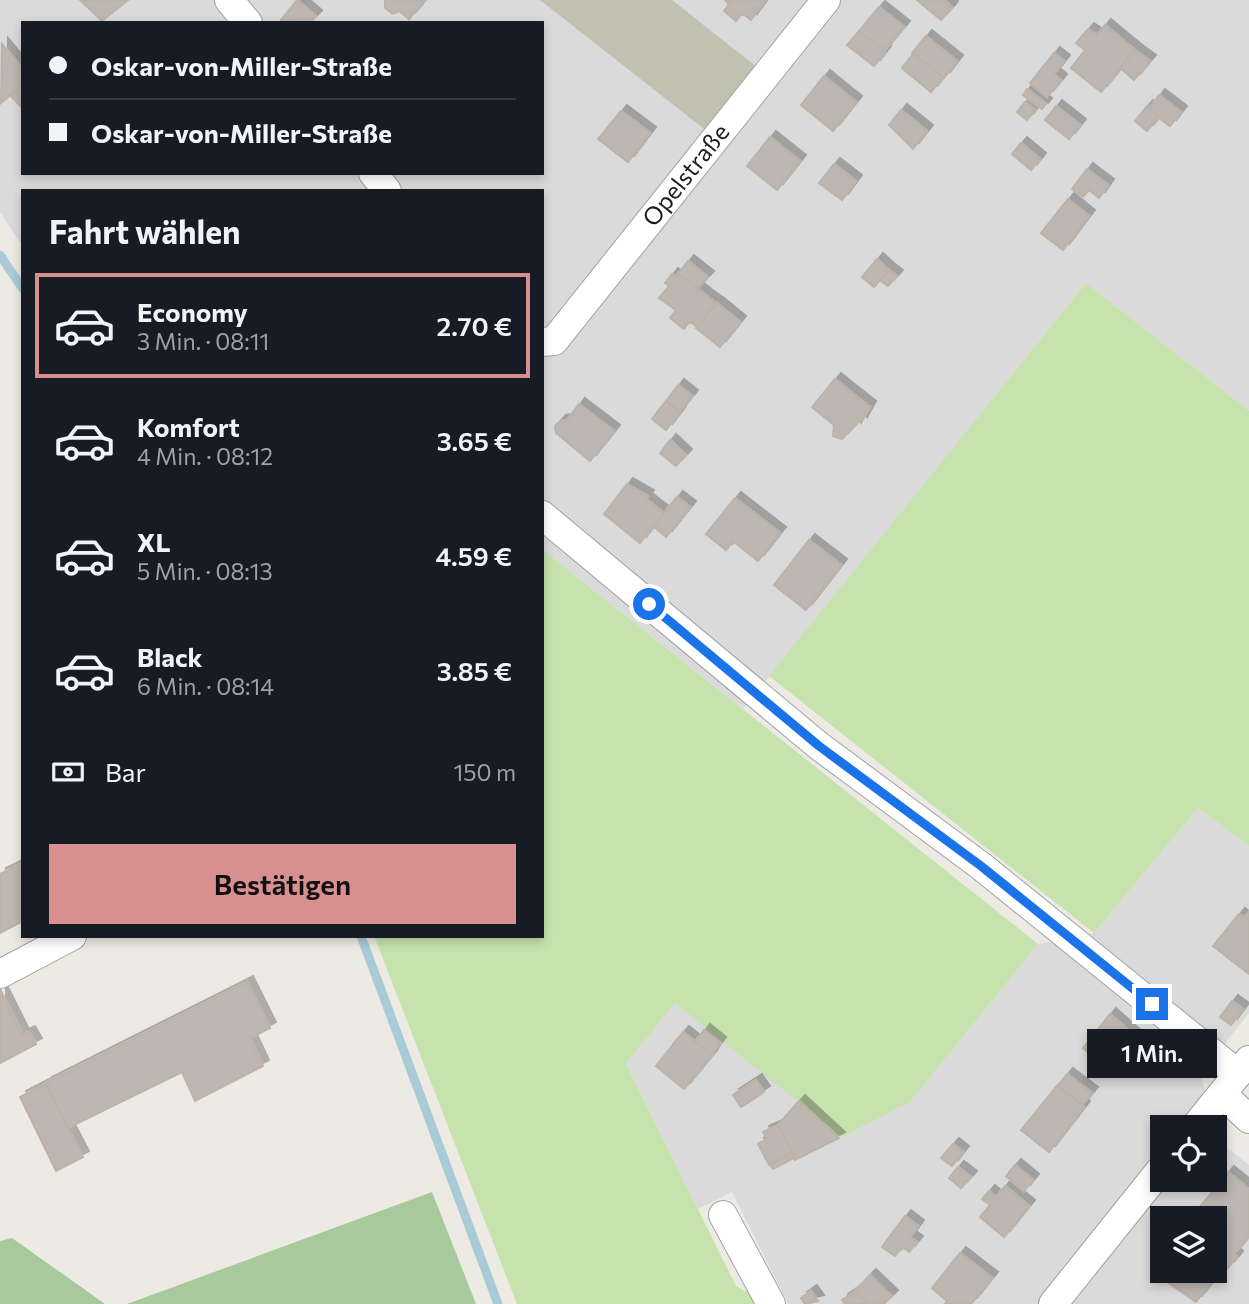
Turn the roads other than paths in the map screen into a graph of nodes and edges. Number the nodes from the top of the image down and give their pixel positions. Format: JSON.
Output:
{"nodes":[{"id":1,"x":229,"y":0,"type":"edge"},
{"id":2,"x":826,"y":0,"type":"edge"},
{"id":3,"x":246,"y":21,"type":"edge"},
{"id":4,"x":375,"y":175,"type":"edge"},
{"id":5,"x":385,"y":189,"type":"edge"},
{"id":6,"x":544,"y":342,"type":"edge"},
{"id":7,"x":544,"y":517,"type":"edge"},
{"id":8,"x":68,"y":938,"type":"edge"},
{"id":9,"x":0,"y":974,"type":"edge"},
{"id":10,"x":1236,"y":1076,"type":"edge"},
{"id":11,"x":1205,"y":1115,"type":"edge"},
{"id":12,"x":1249,"y":1119,"type":"edge"},
{"id":13,"x":1150,"y":1183,"type":"edge"},
{"id":14,"x":723,"y":1215,"type":"dead end"},
{"id":15,"x":771,"y":1304,"type":"edge"},
{"id":16,"x":1053,"y":1304,"type":"edge"}],
"edges":[{"from":1,"to":3,"type":"street"},
{"from":2,"to":6,"type":"street","name":"Opelstraße"},
{"from":4,"to":5,"type":"street"},
{"from":7,"to":10,"type":"street"},
{"from":8,"to":9,"type":"street"},
{"from":10,"to":11,"type":"street"},
{"from":10,"to":12,"type":"street"},
{"from":13,"to":16,"type":"street"},
{"from":14,"to":15,"type":"street"}]}
